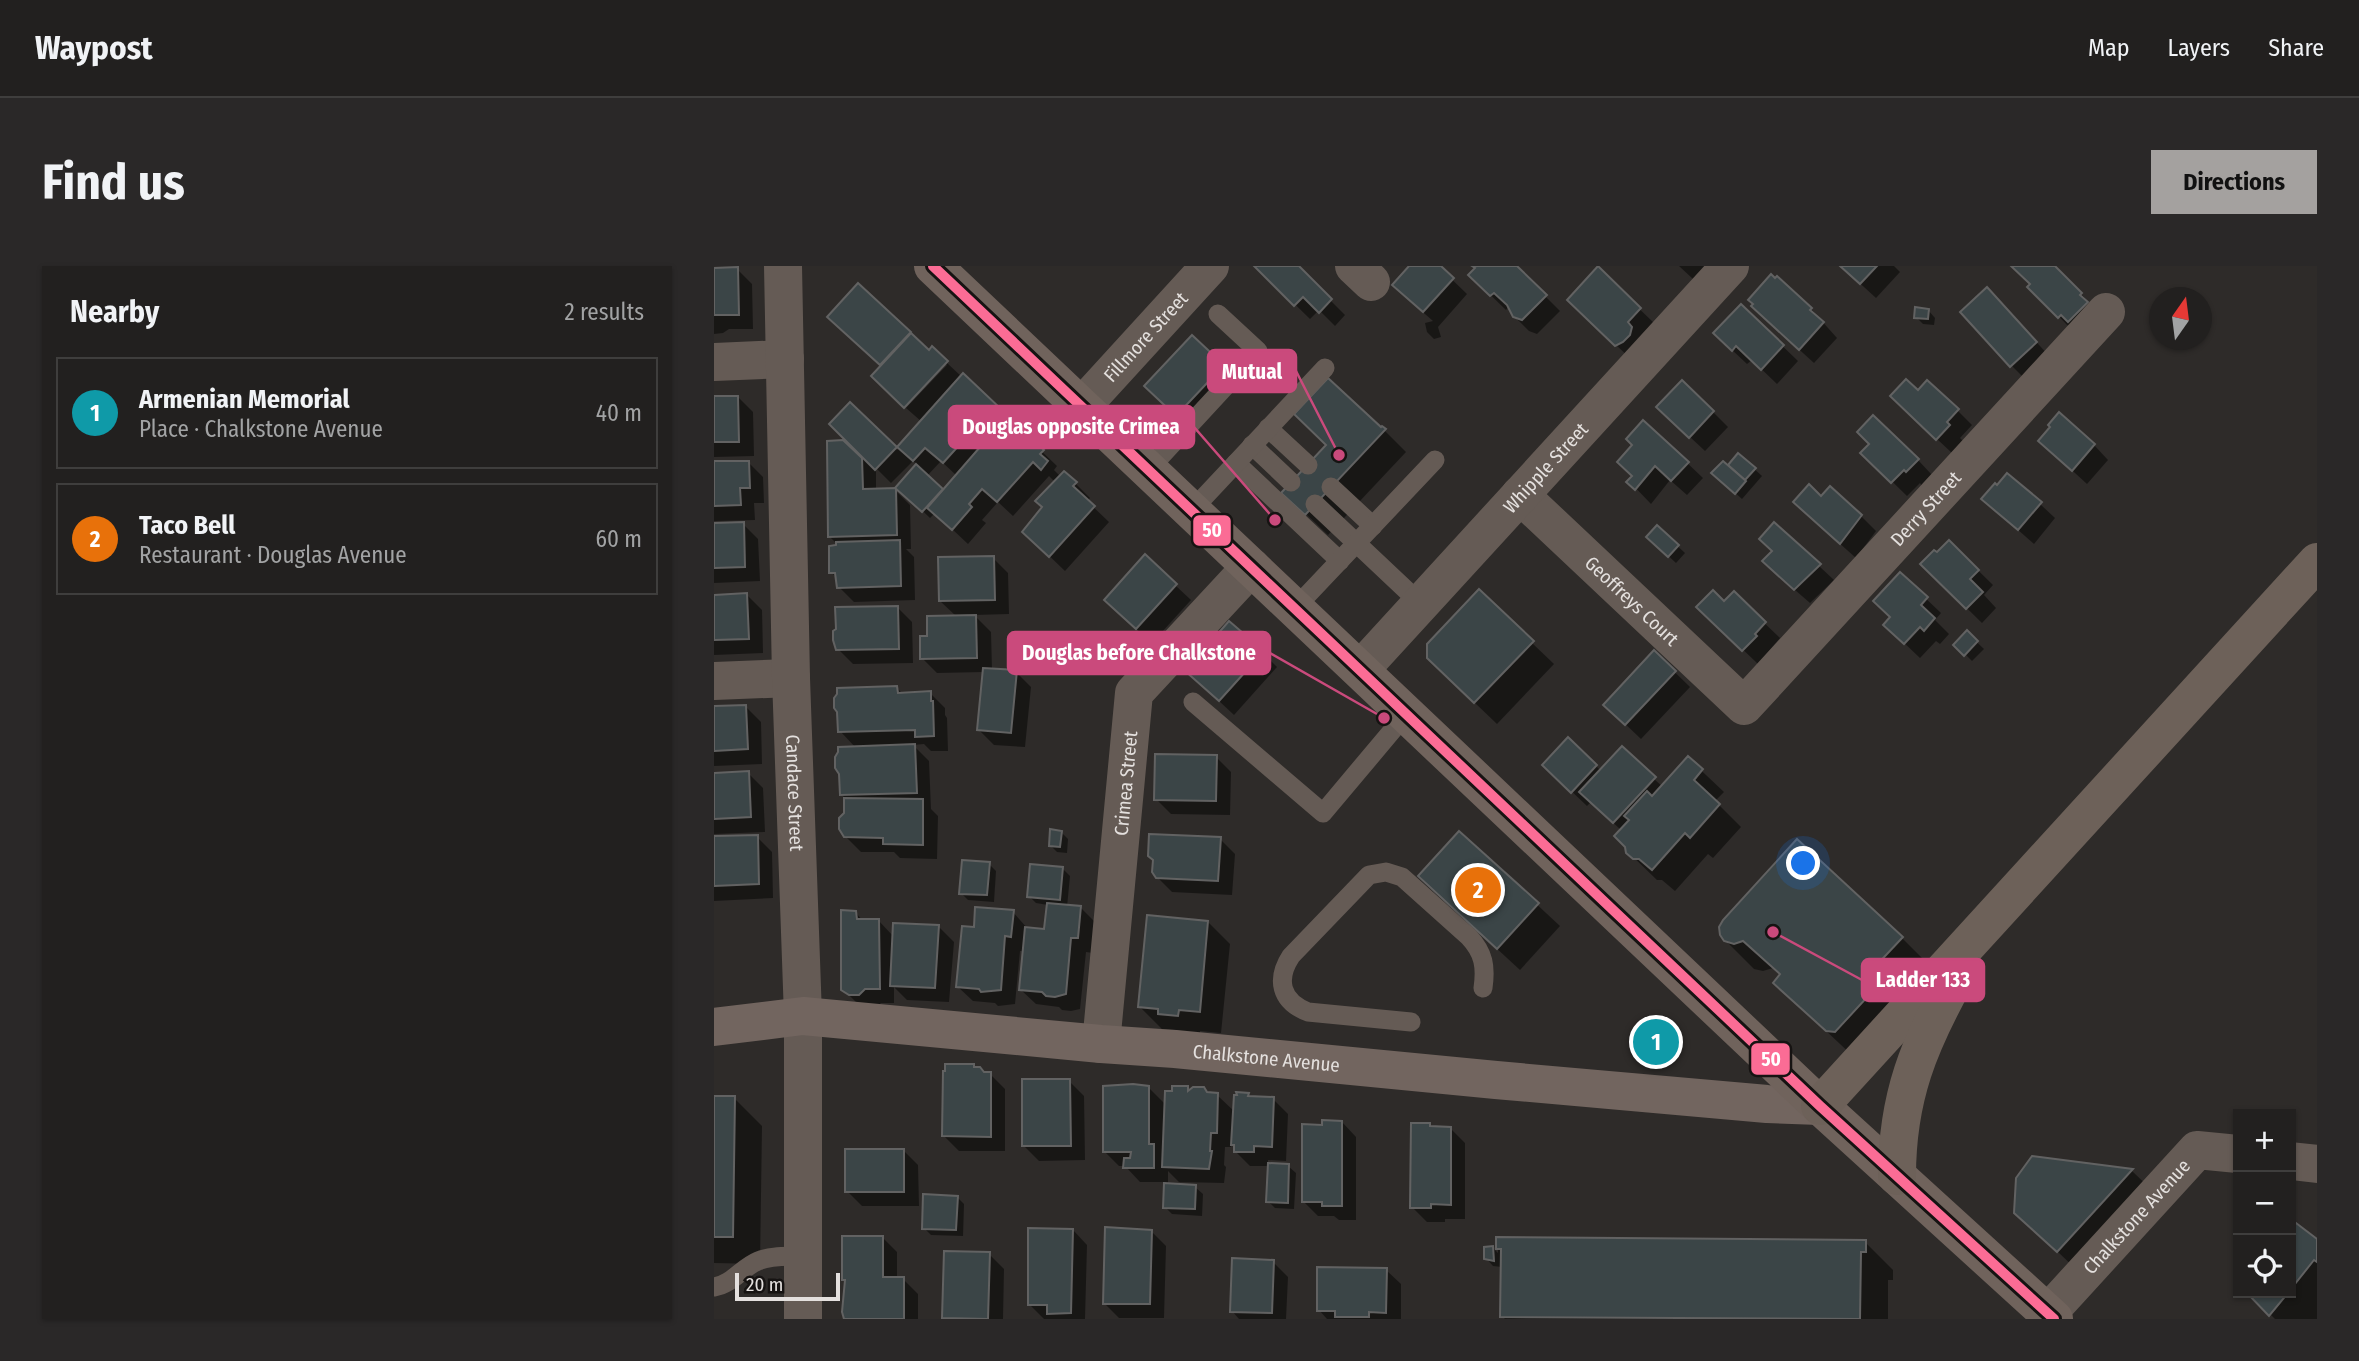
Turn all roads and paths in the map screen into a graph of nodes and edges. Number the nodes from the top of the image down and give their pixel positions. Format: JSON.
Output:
{"nodes":[{"id":1,"x":783,"y":266,"type":"edge"},
{"id":2,"x":933,"y":266,"type":"edge"},
{"id":3,"x":1210,"y":266,"type":"edge"},
{"id":4,"x":1730,"y":266,"type":"edge"},
{"id":5,"x":2106,"y":312,"type":"dead end"},
{"id":6,"x":1218,"y":314,"type":"dead end"},
{"id":7,"x":785,"y":359,"type":"junction"},
{"id":8,"x":714,"y":362,"type":"edge"},
{"id":9,"x":1325,"y":368,"type":"dead end"},
{"id":10,"x":1082,"y":406,"type":"junction"},
{"id":11,"x":1268,"y":428,"type":"junction"},
{"id":12,"x":1252,"y":445,"type":"junction"},
{"id":13,"x":1435,"y":460,"type":"dead end"},
{"id":14,"x":1236,"y":463,"type":"junction"},
{"id":15,"x":1308,"y":465,"type":"dead end"},
{"id":16,"x":1149,"y":469,"type":"junction"},
{"id":17,"x":1291,"y":482,"type":"dead end"},
{"id":18,"x":1331,"y":487,"type":"dead end"},
{"id":19,"x":1520,"y":495,"type":"junction"},
{"id":20,"x":1315,"y":504,"type":"dead end"},
{"id":21,"x":1192,"y":510,"type":"junction"},
{"id":22,"x":1373,"y":526,"type":"junction"},
{"id":23,"x":1356,"y":543,"type":"junction"},
{"id":24,"x":1340,"y":561,"type":"junction"},
{"id":25,"x":2317,"y":562,"type":"edge"},
{"id":26,"x":1251,"y":567,"type":"junction"},
{"id":27,"x":1421,"y":604,"type":"junction"},
{"id":28,"x":1295,"y":608,"type":"junction"},
{"id":29,"x":1361,"y":670,"type":"junction"},
{"id":30,"x":791,"y":678,"type":"junction"},
{"id":31,"x":714,"y":681,"type":"edge"},
{"id":32,"x":1193,"y":702,"type":"dead end"},
{"id":33,"x":1744,"y":706,"type":"joint"},
{"id":34,"x":1407,"y":713,"type":"junction"},
{"id":35,"x":1998,"y":911,"type":"junction"},
{"id":36,"x":1483,"y":988,"type":"dead end"},
{"id":37,"x":803,"y":1016,"type":"junction"},
{"id":38,"x":1411,"y":1022,"type":"dead end"},
{"id":39,"x":714,"y":1027,"type":"edge"},
{"id":40,"x":1101,"y":1044,"type":"junction"},
{"id":41,"x":1821,"y":1105,"type":"junction"},
{"id":42,"x":2233,"y":1154,"type":"edge"},
{"id":43,"x":2296,"y":1162,"type":"edge"},
{"id":44,"x":2317,"y":1164,"type":"edge"},
{"id":45,"x":1897,"y":1176,"type":"junction"},
{"id":46,"x":804,"y":1256,"type":"junction"},
{"id":47,"x":714,"y":1287,"type":"edge"},
{"id":48,"x":2051,"y":1316,"type":"edge"},
{"id":49,"x":803,"y":1319,"type":"edge"}],
"edges":[{"from":1,"to":7,"type":"street","name":"Candace Street"},
{"from":2,"to":10,"type":"main road"},
{"from":3,"to":10,"type":"street","name":"Fillmore Street"},
{"from":4,"to":19,"type":"street","name":"Whipple Street"},
{"from":5,"to":33,"type":"street","name":"Derry Street"},
{"from":6,"to":16,"type":"lane"},
{"from":7,"to":8,"type":"street"},
{"from":7,"to":30,"type":"street","name":"Candace Street"},
{"from":9,"to":11,"type":"lane"},
{"from":10,"to":16,"type":"main road"},
{"from":11,"to":12,"type":"lane"},
{"from":11,"to":15,"type":"lane"},
{"from":12,"to":14,"type":"lane"},
{"from":12,"to":17,"type":"lane"},
{"from":13,"to":22,"type":"lane"},
{"from":14,"to":21,"type":"lane"},
{"from":14,"to":24,"type":"lane"},
{"from":16,"to":21,"type":"main road"},
{"from":18,"to":22,"type":"lane"},
{"from":19,"to":27,"type":"street","name":"Whipple Street"},
{"from":19,"to":33,"type":"street","name":"Geoffreys Court"},
{"from":20,"to":23,"type":"lane"},
{"from":21,"to":26,"type":"main road"},
{"from":22,"to":23,"type":"lane"},
{"from":23,"to":24,"type":"lane"},
{"from":23,"to":27,"type":"lane"},
{"from":24,"to":28,"type":"lane"},
{"from":25,"to":35,"type":"highway"},
{"from":26,"to":28,"type":"main road"},
{"from":26,"to":40,"type":"street","name":"Crimea Street"},
{"from":27,"to":29,"type":"street","name":"Whipple Street"},
{"from":28,"to":29,"type":"main road"},
{"from":29,"to":34,"type":"main road"},
{"from":30,"to":31,"type":"street"},
{"from":30,"to":37,"type":"street","name":"Candace Street"},
{"from":32,"to":34,"type":"lane"},
{"from":34,"to":41,"type":"main road"},
{"from":35,"to":41,"type":"highway"},
{"from":35,"to":45,"type":"highway"},
{"from":36,"to":38,"type":"lane"},
{"from":37,"to":39,"type":"main road","name":"Chalkstone Avenue"},
{"from":37,"to":40,"type":"main road","name":"Chalkstone Avenue"},
{"from":37,"to":46,"type":"street","name":"Candace Street"},
{"from":40,"to":41,"type":"main road","name":"Chalkstone Avenue"},
{"from":41,"to":45,"type":"main road"},
{"from":42,"to":48,"type":"street","name":"Chalkstone Avenue"},
{"from":43,"to":44,"type":"street"},
{"from":45,"to":48,"type":"main road"},
{"from":46,"to":47,"type":"lane"},
{"from":46,"to":49,"type":"street","name":"Candace Street"}]}
